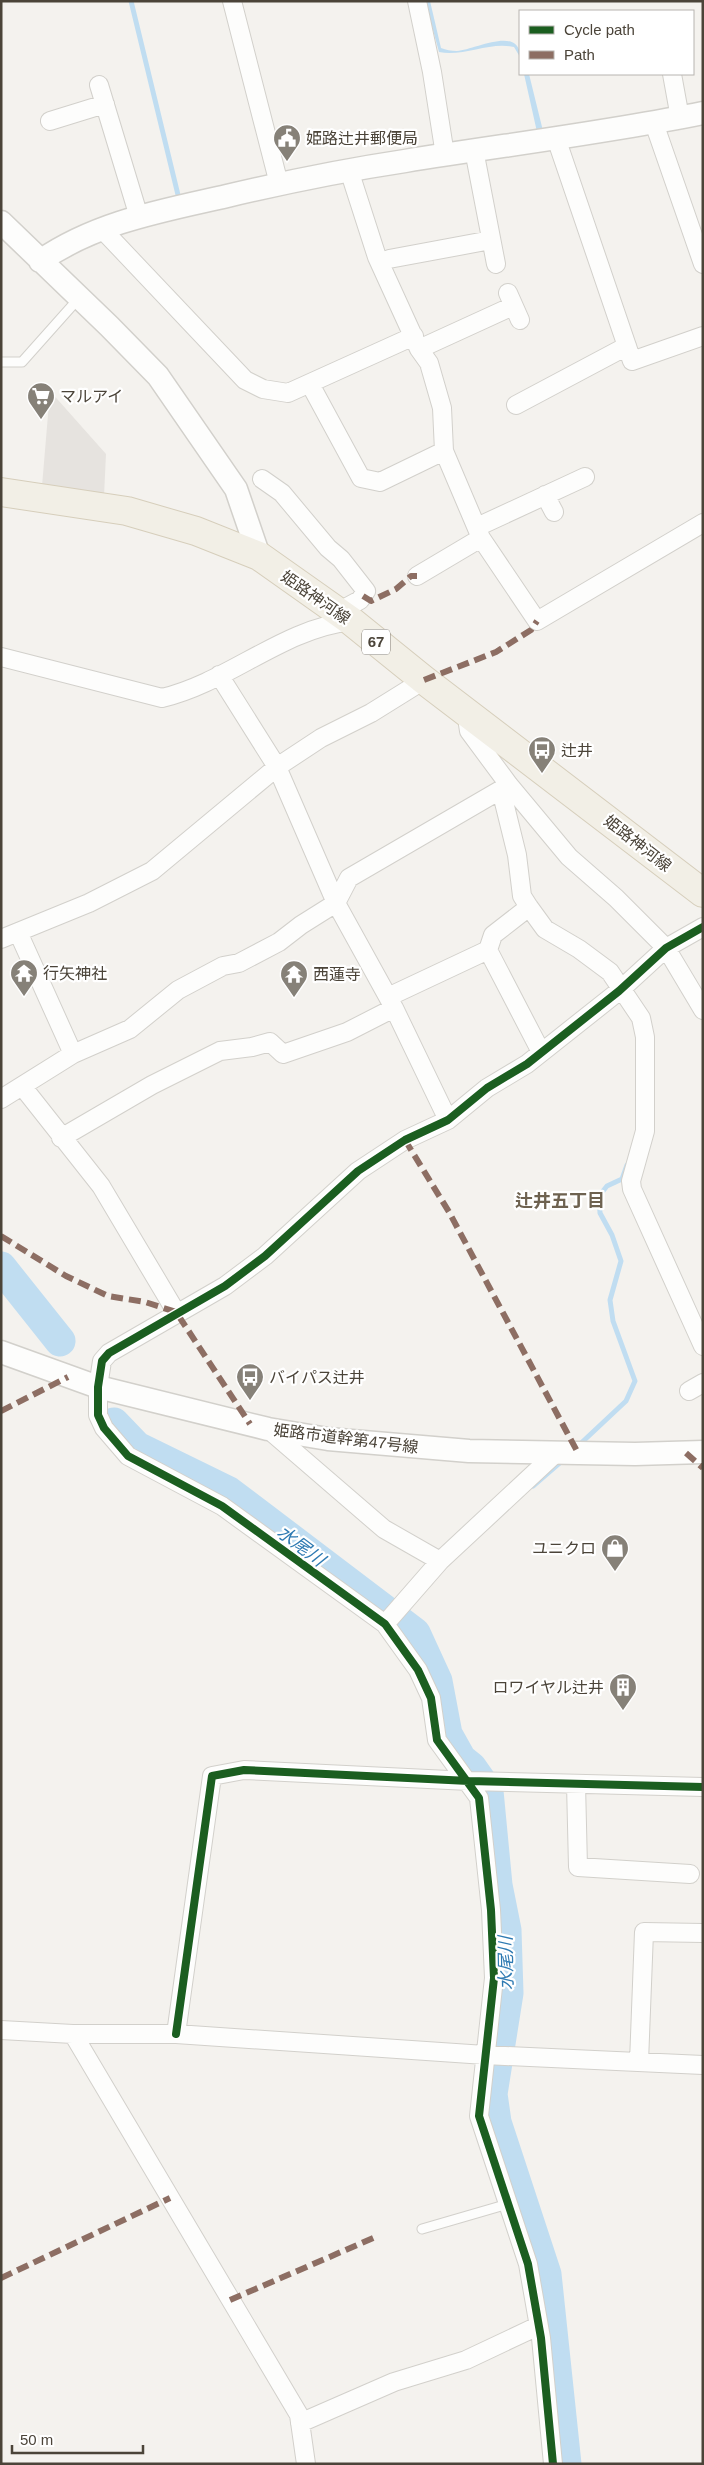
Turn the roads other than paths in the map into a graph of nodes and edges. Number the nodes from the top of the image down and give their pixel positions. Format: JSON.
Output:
{"nodes":[{"id":1,"x":232,"y":1,"type":"edge"},
{"id":2,"x":417,"y":1,"type":"edge"},
{"id":3,"x":672,"y":75,"type":"edge"},
{"id":4,"x":99,"y":85,"type":"dead end"},
{"id":5,"x":105,"y":104,"type":"junction"},
{"id":6,"x":703,"y":113,"type":"edge"},
{"id":7,"x":680,"y":118,"type":"junction"},
{"id":8,"x":50,"y":121,"type":"dead end"},
{"id":9,"x":654,"y":123,"type":"junction"},
{"id":10,"x":556,"y":138,"type":"junction"},
{"id":11,"x":474,"y":150,"type":"junction"},
{"id":12,"x":445,"y":155,"type":"junction"},
{"id":13,"x":349,"y":170,"type":"junction"},
{"id":14,"x":279,"y":184,"type":"junction"},
{"id":15,"x":139,"y":217,"type":"junction"},
{"id":16,"x":1,"y":222,"type":"edge"},
{"id":17,"x":101,"y":228,"type":"junction"},
{"id":18,"x":492,"y":240,"type":"junction"},
{"id":19,"x":389,"y":259,"type":"dead end"},
{"id":20,"x":40,"y":261,"type":"junction"},
{"id":21,"x":496,"y":264,"type":"dead end"},
{"id":22,"x":703,"y":264,"type":"edge"},
{"id":23,"x":79,"y":298,"type":"junction"},
{"id":24,"x":514,"y":306,"type":"dead end"},
{"id":25,"x":703,"y":336,"type":"edge"},
{"id":26,"x":416,"y":343,"type":"junction"},
{"id":27,"x":627,"y":346,"type":"junction"},
{"id":28,"x":1,"y":362,"type":"edge"},
{"id":29,"x":310,"y":384,"type":"junction"},
{"id":30,"x":516,"y":405,"type":"dead end"},
{"id":31,"x":444,"y":450,"type":"junction"},
{"id":32,"x":585,"y":477,"type":"dead end"},
{"id":33,"x":262,"y":479,"type":"dead end"},
{"id":34,"x":1,"y":492,"type":"edge"},
{"id":35,"x":545,"y":495,"type":"junction"},
{"id":36,"x":554,"y":512,"type":"dead end"},
{"id":37,"x":703,"y":523,"type":"edge"},
{"id":38,"x":479,"y":533,"type":"junction"},
{"id":39,"x":259,"y":556,"type":"junction"},
{"id":40,"x":417,"y":576,"type":"dead end"},
{"id":41,"x":345,"y":616,"type":"junction"},
{"id":42,"x":1,"y":657,"type":"edge"},
{"id":43,"x":218,"y":676,"type":"junction"},
{"id":44,"x":424,"y":680,"type":"junction"},
{"id":45,"x":466,"y":711,"type":"junction"},
{"id":46,"x":277,"y":767,"type":"junction"},
{"id":47,"x":505,"y":788,"type":"junction"},
{"id":48,"x":703,"y":893,"type":"edge"},
{"id":49,"x":336,"y":904,"type":"junction"},
{"id":50,"x":529,"y":907,"type":"junction"},
{"id":51,"x":703,"y":926,"type":"edge"},
{"id":52,"x":18,"y":932,"type":"junction"},
{"id":53,"x":1,"y":939,"type":"edge"},
{"id":54,"x":666,"y":948,"type":"junction"},
{"id":55,"x":488,"y":950,"type":"junction"},
{"id":56,"x":623,"y":988,"type":"junction"},
{"id":57,"x":391,"y":1002,"type":"junction"},
{"id":58,"x":703,"y":1010,"type":"edge"},
{"id":59,"x":541,"y":1052,"type":"junction"},
{"id":60,"x":74,"y":1054,"type":"junction"},
{"id":61,"x":22,"y":1086,"type":"junction"},
{"id":62,"x":1,"y":1099,"type":"edge"},
{"id":63,"x":448,"y":1120,"type":"junction"},
{"id":64,"x":61,"y":1138,"type":"junction"},
{"id":65,"x":176,"y":1312,"type":"junction"},
{"id":66,"x":703,"y":1346,"type":"edge"},
{"id":67,"x":1,"y":1352,"type":"edge"},
{"id":68,"x":98,"y":1387,"type":"junction"},
{"id":69,"x":268,"y":1429,"type":"junction"},
{"id":70,"x":703,"y":1452,"type":"edge"},
{"id":71,"x":556,"y":1453,"type":"junction"},
{"id":72,"x":440,"y":1561,"type":"junction"},
{"id":73,"x":385,"y":1624,"type":"junction"},
{"id":74,"x":469,"y":1781,"type":"junction"},
{"id":75,"x":576,"y":1784,"type":"junction"},
{"id":76,"x":703,"y":1787,"type":"edge"},
{"id":77,"x":690,"y":1874,"type":"dead end"},
{"id":78,"x":703,"y":1932,"type":"edge"},
{"id":79,"x":1,"y":2030,"type":"edge"},
{"id":80,"x":72,"y":2034,"type":"junction"},
{"id":81,"x":176,"y":2034,"type":"junction"},
{"id":82,"x":485,"y":2055,"type":"junction"},
{"id":83,"x":639,"y":2062,"type":"junction"},
{"id":84,"x":703,"y":2065,"type":"edge"},
{"id":85,"x":508,"y":2204,"type":"junction"},
{"id":86,"x":422,"y":2229,"type":"dead end"},
{"id":87,"x":538,"y":2326,"type":"junction"},
{"id":88,"x":300,"y":2423,"type":"junction"},
{"id":89,"x":306,"y":2464,"type":"edge"},
{"id":90,"x":553,"y":2464,"type":"edge"}],
"edges":[{"from":1,"to":14,"type":"street"},
{"from":2,"to":12,"type":"street"},
{"from":3,"to":7,"type":"street"},
{"from":4,"to":5,"type":"street"},
{"from":5,"to":8,"type":"street"},
{"from":5,"to":15,"type":"street"},
{"from":6,"to":7,"type":"street"},
{"from":7,"to":9,"type":"street"},
{"from":9,"to":10,"type":"street"},
{"from":9,"to":22,"type":"street"},
{"from":10,"to":11,"type":"street"},
{"from":10,"to":27,"type":"street"},
{"from":11,"to":12,"type":"street"},
{"from":11,"to":18,"type":"street"},
{"from":12,"to":13,"type":"street"},
{"from":13,"to":14,"type":"street"},
{"from":13,"to":26,"type":"street"},
{"from":14,"to":15,"type":"street"},
{"from":15,"to":17,"type":"street"},
{"from":16,"to":20,"type":"street"},
{"from":17,"to":20,"type":"street"},
{"from":17,"to":29,"type":"street"},
{"from":18,"to":19,"type":"street"},
{"from":18,"to":21,"type":"street"},
{"from":20,"to":23,"type":"street"},
{"from":23,"to":28,"type":"lane"},
{"from":23,"to":39,"type":"street"},
{"from":24,"to":26,"type":"street"},
{"from":25,"to":27,"type":"street"},
{"from":26,"to":29,"type":"street"},
{"from":26,"to":31,"type":"street"},
{"from":27,"to":30,"type":"street"},
{"from":29,"to":31,"type":"street"},
{"from":31,"to":38,"type":"street"},
{"from":32,"to":35,"type":"street"},
{"from":33,"to":41,"type":"street"},
{"from":34,"to":39,"type":"main road","name":"姫路神河線","number":"67"},
{"from":35,"to":36,"type":"street"},
{"from":35,"to":38,"type":"street"},
{"from":37,"to":38,"type":"street"},
{"from":38,"to":40,"type":"street"},
{"from":39,"to":41,"type":"main road","name":"姫路神河線","number":"67"},
{"from":41,"to":43,"type":"street"},
{"from":41,"to":44,"type":"main road","name":"姫路神河線","number":"67"},
{"from":42,"to":43,"type":"street"},
{"from":43,"to":46,"type":"street"},
{"from":44,"to":45,"type":"main road","name":"姫路神河線","number":"67"},
{"from":44,"to":46,"type":"street"},
{"from":45,"to":47,"type":"street"},
{"from":45,"to":48,"type":"main road","name":"姫路神河線","number":"67"},
{"from":46,"to":49,"type":"street"},
{"from":46,"to":52,"type":"street"},
{"from":47,"to":49,"type":"street"},
{"from":47,"to":50,"type":"street"},
{"from":47,"to":54,"type":"street"},
{"from":49,"to":57,"type":"street"},
{"from":49,"to":60,"type":"street"},
{"from":50,"to":55,"type":"street"},
{"from":50,"to":56,"type":"street"},
{"from":51,"to":54,"type":"street"},
{"from":52,"to":53,"type":"street"},
{"from":52,"to":60,"type":"street"},
{"from":54,"to":56,"type":"street"},
{"from":54,"to":58,"type":"street"},
{"from":55,"to":57,"type":"street"},
{"from":55,"to":59,"type":"street"},
{"from":56,"to":59,"type":"street"},
{"from":56,"to":66,"type":"street"},
{"from":57,"to":63,"type":"street"},
{"from":57,"to":64,"type":"street"},
{"from":59,"to":63,"type":"street"},
{"from":60,"to":61,"type":"street"},
{"from":61,"to":62,"type":"street"},
{"from":61,"to":64,"type":"street"},
{"from":63,"to":65,"type":"street"},
{"from":64,"to":65,"type":"street"},
{"from":65,"to":68,"type":"street"},
{"from":67,"to":68,"type":"street","name":"姫路市道幹第47号線"},
{"from":68,"to":69,"type":"street","name":"姫路市道幹第47号線"},
{"from":68,"to":73,"type":"street"},
{"from":69,"to":71,"type":"street","name":"姫路市道幹第47号線"},
{"from":69,"to":72,"type":"street"},
{"from":70,"to":71,"type":"street","name":"姫路市道幹第47号線"},
{"from":71,"to":72,"type":"street"},
{"from":72,"to":73,"type":"street"},
{"from":73,"to":74,"type":"street"},
{"from":74,"to":75,"type":"street"},
{"from":74,"to":81,"type":"street"},
{"from":74,"to":82,"type":"street"},
{"from":75,"to":76,"type":"street"},
{"from":75,"to":77,"type":"street"},
{"from":78,"to":83,"type":"street"},
{"from":79,"to":80,"type":"street"},
{"from":80,"to":81,"type":"street"},
{"from":80,"to":88,"type":"street"},
{"from":81,"to":82,"type":"street"},
{"from":82,"to":83,"type":"street"},
{"from":82,"to":85,"type":"street"},
{"from":83,"to":84,"type":"street"},
{"from":85,"to":86,"type":"lane"},
{"from":85,"to":87,"type":"street"},
{"from":87,"to":88,"type":"street"},
{"from":87,"to":90,"type":"street"},
{"from":88,"to":89,"type":"street"}]}
